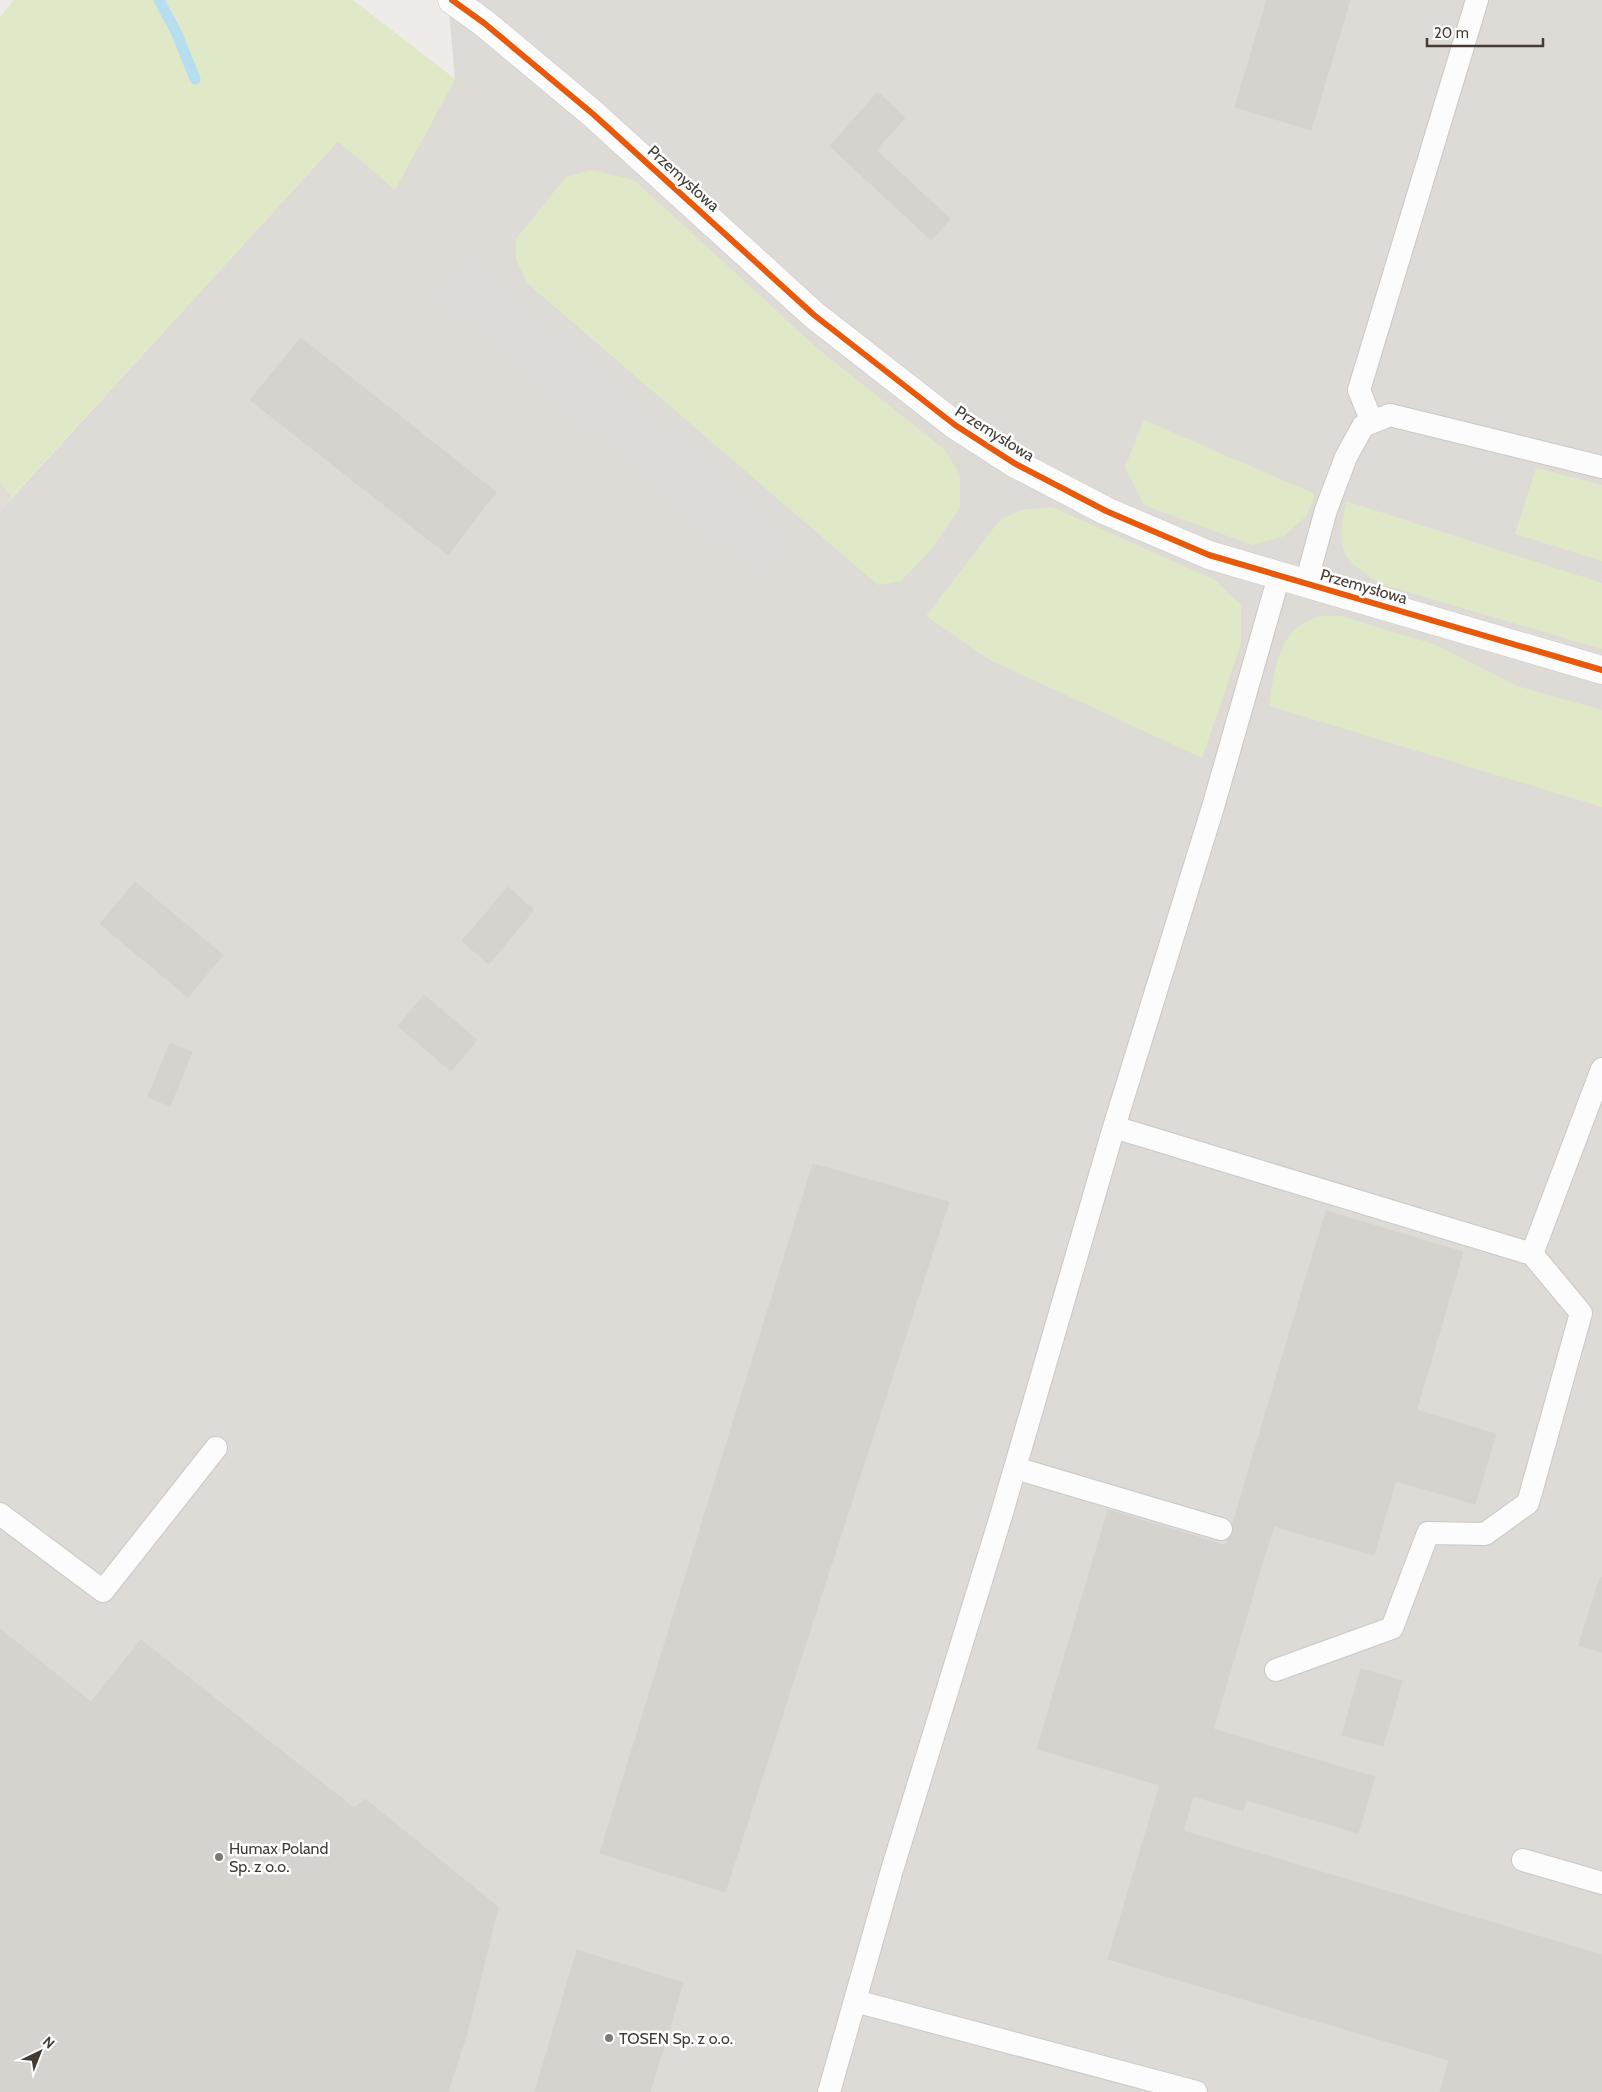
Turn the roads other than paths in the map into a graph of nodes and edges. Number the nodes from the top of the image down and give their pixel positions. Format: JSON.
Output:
{"nodes":[{"id":1,"x":452,"y":0,"type":"edge"},
{"id":2,"x":464,"y":0,"type":"edge"},
{"id":3,"x":1477,"y":0,"type":"edge"},
{"id":4,"x":484,"y":23,"type":"junction"},
{"id":5,"x":1372,"y":422,"type":"junction"},
{"id":6,"x":1602,"y":468,"type":"edge"},
{"id":7,"x":1279,"y":576,"type":"junction"},
{"id":8,"x":1306,"y":583,"type":"junction"},
{"id":9,"x":1602,"y":670,"type":"edge"},
{"id":10,"x":1602,"y":1069,"type":"edge"},
{"id":11,"x":1114,"y":1127,"type":"junction"},
{"id":12,"x":1532,"y":1254,"type":"junction"},
{"id":13,"x":216,"y":1448,"type":"dead end"},
{"id":14,"x":1015,"y":1468,"type":"junction"},
{"id":15,"x":0,"y":1514,"type":"edge"},
{"id":16,"x":1221,"y":1529,"type":"dead end"},
{"id":17,"x":1276,"y":1670,"type":"dead end"},
{"id":18,"x":1523,"y":1860,"type":"dead end"},
{"id":19,"x":1602,"y":1883,"type":"edge"},
{"id":20,"x":855,"y":2001,"type":"junction"},
{"id":21,"x":828,"y":2092,"type":"edge"},
{"id":22,"x":1196,"y":2092,"type":"edge"}],
"edges":[{"from":1,"to":4,"type":"street","name":"Przemysłowa"},
{"from":2,"to":4,"type":"street","name":"Przemysłowa"},
{"from":3,"to":5,"type":"lane"},
{"from":4,"to":7,"type":"street","name":"Przemysłowa"},
{"from":5,"to":6,"type":"lane"},
{"from":5,"to":8,"type":"lane"},
{"from":7,"to":8,"type":"street","name":"Przemysłowa"},
{"from":7,"to":11,"type":"lane"},
{"from":8,"to":9,"type":"street","name":"Przemysłowa"},
{"from":10,"to":12,"type":"lane"},
{"from":11,"to":12,"type":"lane"},
{"from":11,"to":14,"type":"lane"},
{"from":12,"to":17,"type":"lane"},
{"from":13,"to":15,"type":"lane"},
{"from":14,"to":16,"type":"lane"},
{"from":14,"to":20,"type":"lane"},
{"from":18,"to":19,"type":"lane"},
{"from":20,"to":21,"type":"lane"},
{"from":20,"to":22,"type":"lane"}]}
